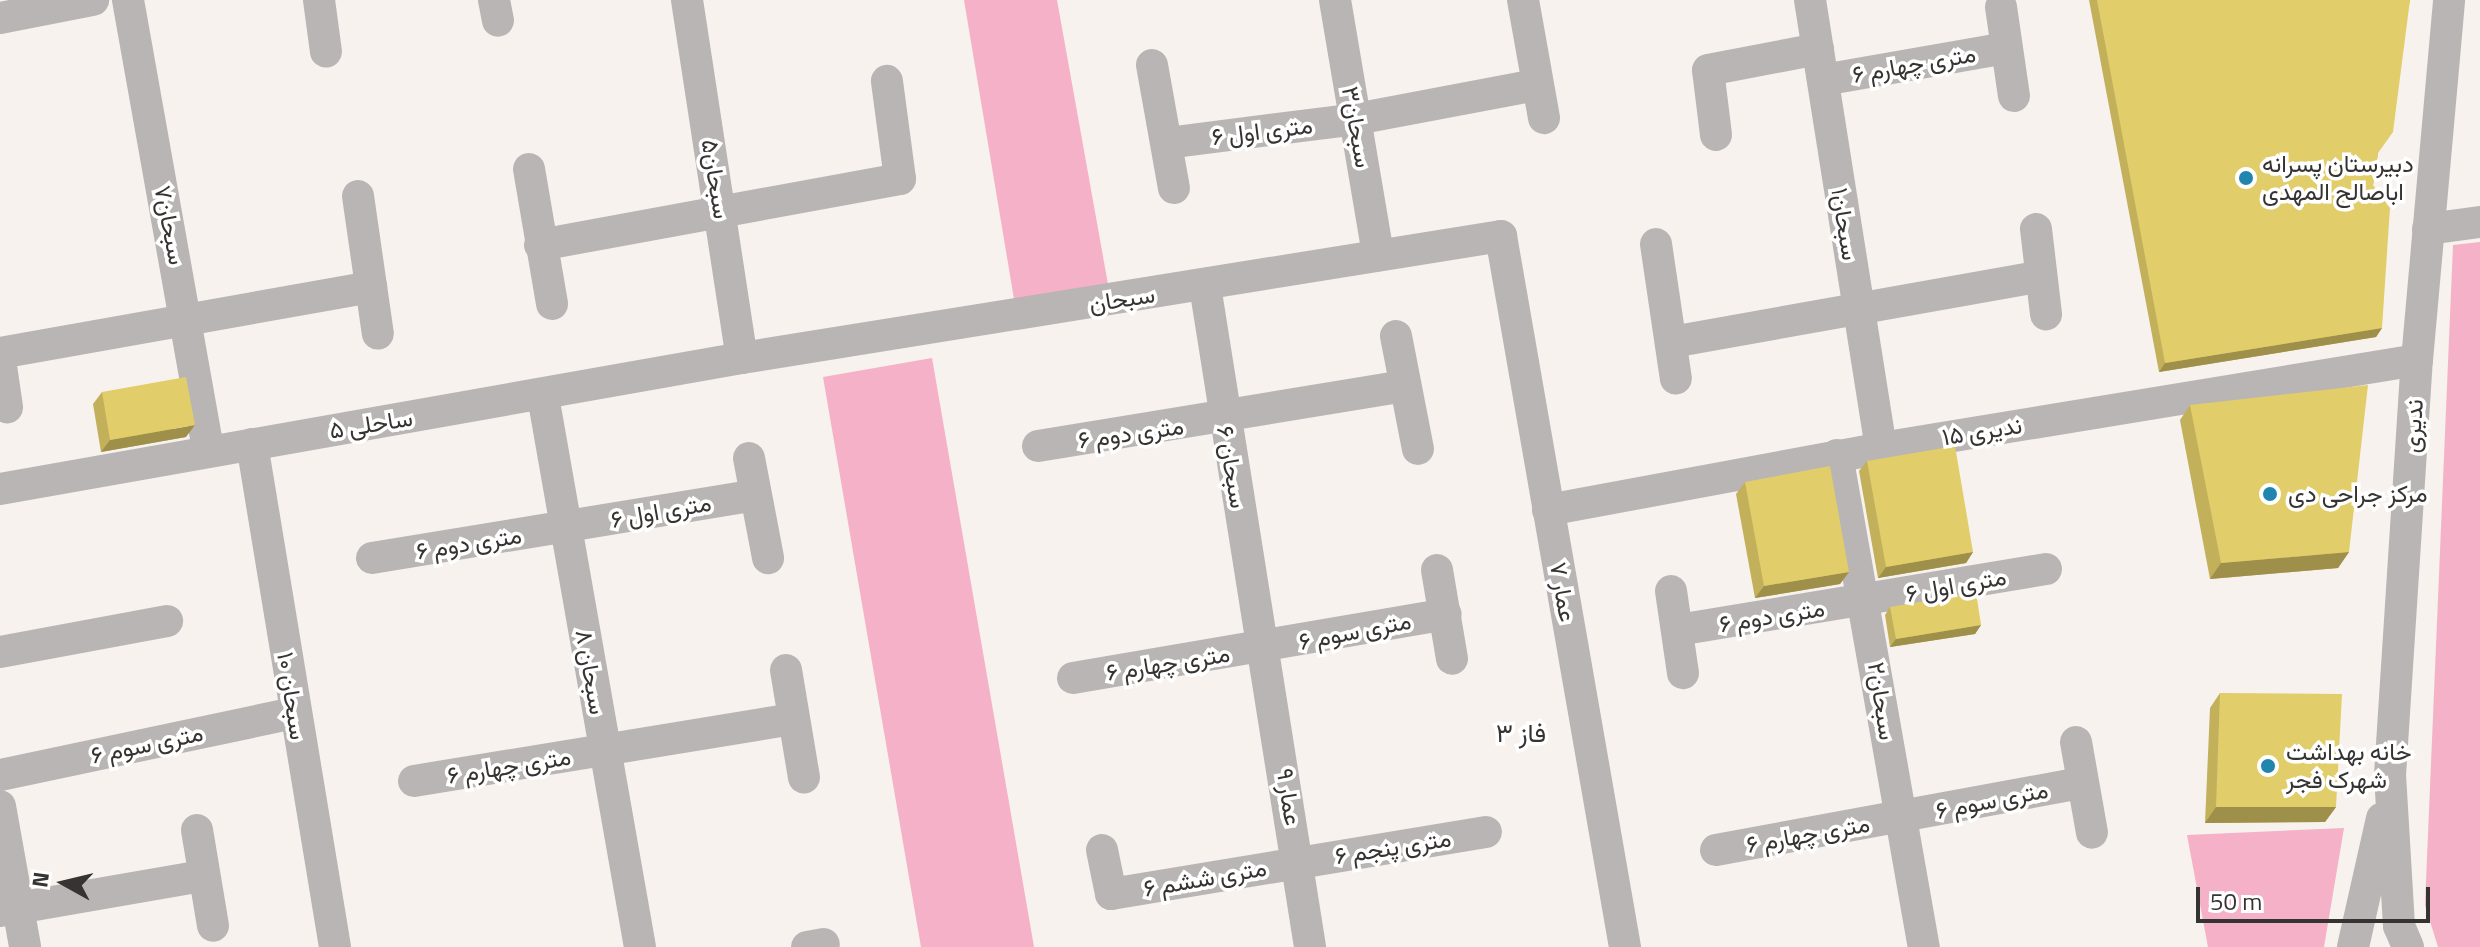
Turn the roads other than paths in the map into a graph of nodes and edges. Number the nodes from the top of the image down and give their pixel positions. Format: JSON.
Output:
{"nodes":[{"id":1,"x":93,"y":0,"type":"edge"},
{"id":2,"x":128,"y":0,"type":"edge"},
{"id":3,"x":319,"y":0,"type":"edge"},
{"id":4,"x":687,"y":0,"type":"edge"},
{"id":5,"x":1335,"y":0,"type":"edge"},
{"id":6,"x":1523,"y":0,"type":"edge"},
{"id":7,"x":1810,"y":0,"type":"edge"},
{"id":8,"x":2449,"y":0,"type":"edge"},
{"id":9,"x":2001,"y":7,"type":"dead end"},
{"id":10,"x":0,"y":18,"type":"edge"},
{"id":11,"x":2006,"y":48,"type":"junction"},
{"id":12,"x":326,"y":52,"type":"dead end"},
{"id":13,"x":1820,"y":64,"type":"junction"},
{"id":14,"x":1152,"y":65,"type":"dead end"},
{"id":15,"x":887,"y":81,"type":"dead end"},
{"id":16,"x":1536,"y":85,"type":"junction"},
{"id":17,"x":2014,"y":96,"type":"dead end"},
{"id":18,"x":1544,"y":118,"type":"dead end"},
{"id":19,"x":1356,"y":119,"type":"junction"},
{"id":20,"x":1716,"y":135,"type":"dead end"},
{"id":21,"x":1167,"y":143,"type":"junction"},
{"id":22,"x":529,"y":169,"type":"dead end"},
{"id":23,"x":1174,"y":188,"type":"dead end"},
{"id":24,"x":358,"y":196,"type":"dead end"},
{"id":25,"x":721,"y":214,"type":"junction"},
{"id":26,"x":2480,"y":222,"type":"edge"},
{"id":27,"x":2036,"y":229,"type":"dead end"},
{"id":28,"x":2428,"y":229,"type":"junction"},
{"id":29,"x":1501,"y":236,"type":"joint"},
{"id":30,"x":1656,"y":244,"type":"dead end"},
{"id":31,"x":540,"y":245,"type":"junction"},
{"id":32,"x":1378,"y":255,"type":"junction"},
{"id":33,"x":2041,"y":276,"type":"junction"},
{"id":34,"x":1205,"y":286,"type":"junction"},
{"id":35,"x":371,"y":287,"type":"junction"},
{"id":36,"x":552,"y":304,"type":"dead end"},
{"id":37,"x":1858,"y":309,"type":"junction"},
{"id":38,"x":2046,"y":314,"type":"dead end"},
{"id":39,"x":187,"y":318,"type":"junction"},
{"id":40,"x":378,"y":334,"type":"dead end"},
{"id":41,"x":1396,"y":336,"type":"dead end"},
{"id":42,"x":1672,"y":342,"type":"junction"},
{"id":43,"x":0,"y":356,"type":"edge"},
{"id":44,"x":742,"y":358,"type":"junction"},
{"id":45,"x":2417,"y":360,"type":"junction"},
{"id":46,"x":1676,"y":379,"type":"dead end"},
{"id":47,"x":1405,"y":386,"type":"junction"},
{"id":48,"x":543,"y":396,"type":"junction"},
{"id":49,"x":7,"y":407,"type":"dead end"},
{"id":50,"x":1224,"y":420,"type":"junction"},
{"id":51,"x":252,"y":444,"type":"junction"},
{"id":52,"x":1038,"y":446,"type":"dead end"},
{"id":53,"x":1881,"y":448,"type":"junction"},
{"id":54,"x":1418,"y":449,"type":"dead end"},
{"id":55,"x":208,"y":450,"type":"junction"},
{"id":56,"x":1837,"y":455,"type":"junction"},
{"id":57,"x":749,"y":458,"type":"dead end"},
{"id":58,"x":0,"y":489,"type":"edge"},
{"id":59,"x":755,"y":495,"type":"junction"},
{"id":60,"x":1548,"y":510,"type":"junction"},
{"id":61,"x":566,"y":528,"type":"junction"},
{"id":62,"x":372,"y":558,"type":"dead end"},
{"id":63,"x":768,"y":558,"type":"dead end"},
{"id":64,"x":2046,"y":569,"type":"dead end"},
{"id":65,"x":1437,"y":570,"type":"dead end"},
{"id":66,"x":1671,"y":591,"type":"dead end"},
{"id":67,"x":1866,"y":601,"type":"junction"},
{"id":68,"x":1446,"y":614,"type":"junction"},
{"id":69,"x":167,"y":621,"type":"dead end"},
{"id":70,"x":1678,"y":630,"type":"junction"},
{"id":71,"x":1264,"y":648,"type":"junction"},
{"id":72,"x":0,"y":652,"type":"edge"},
{"id":73,"x":1452,"y":659,"type":"dead end"},
{"id":74,"x":786,"y":670,"type":"dead end"},
{"id":75,"x":1683,"y":673,"type":"dead end"},
{"id":76,"x":1073,"y":678,"type":"dead end"},
{"id":77,"x":295,"y":713,"type":"junction"},
{"id":78,"x":793,"y":719,"type":"junction"},
{"id":79,"x":2076,"y":742,"type":"dead end"},
{"id":80,"x":604,"y":750,"type":"junction"},
{"id":81,"x":0,"y":775,"type":"edge"},
{"id":82,"x":2390,"y":775,"type":"junction"},
{"id":83,"x":804,"y":778,"type":"dead end"},
{"id":84,"x":414,"y":781,"type":"dead end"},
{"id":85,"x":2082,"y":783,"type":"junction"},
{"id":86,"x":0,"y":806,"type":"edge"},
{"id":87,"x":1901,"y":817,"type":"junction"},
{"id":88,"x":197,"y":830,"type":"dead end"},
{"id":89,"x":1486,"y":832,"type":"dead end"},
{"id":90,"x":2092,"y":833,"type":"dead end"},
{"id":91,"x":1102,"y":850,"type":"dead end"},
{"id":92,"x":1716,"y":850,"type":"dead end"},
{"id":93,"x":1300,"y":862,"type":"junction"},
{"id":94,"x":202,"y":876,"type":"junction"},
{"id":95,"x":9,"y":909,"type":"edge"},
{"id":96,"x":213,"y":926,"type":"dead end"},
{"id":97,"x":25,"y":947,"type":"edge"},
{"id":98,"x":335,"y":947,"type":"edge"},
{"id":99,"x":640,"y":947,"type":"edge"},
{"id":100,"x":1310,"y":947,"type":"edge"},
{"id":101,"x":1625,"y":947,"type":"edge"},
{"id":102,"x":1924,"y":947,"type":"edge"},
{"id":103,"x":2353,"y":947,"type":"edge"},
{"id":104,"x":2408,"y":947,"type":"edge"}],
"edges":[{"from":1,"to":10,"type":"street"},
{"from":2,"to":39,"type":"street","name":"سبحان۷"},
{"from":3,"to":12,"type":"street"},
{"from":4,"to":25,"type":"street","name":"سبحان۵"},
{"from":5,"to":19,"type":"street","name":"سبحان۳"},
{"from":6,"to":16,"type":"street"},
{"from":7,"to":13,"type":"street","name":"سبحان۱"},
{"from":8,"to":28,"type":"street","name":"ندیری"},
{"from":9,"to":11,"type":"street"},
{"from":11,"to":13,"type":"street","name":"۶ متری چهارم"},
{"from":11,"to":17,"type":"street"},
{"from":13,"to":20,"type":"street"},
{"from":13,"to":37,"type":"street","name":"سبحان۱"},
{"from":14,"to":21,"type":"street"},
{"from":15,"to":25,"type":"street"},
{"from":16,"to":18,"type":"street"},
{"from":16,"to":19,"type":"street"},
{"from":19,"to":21,"type":"street","name":"۶ متری اول"},
{"from":19,"to":32,"type":"street","name":"سبحان۳"},
{"from":21,"to":23,"type":"street"},
{"from":22,"to":31,"type":"street"},
{"from":24,"to":35,"type":"street"},
{"from":25,"to":31,"type":"street"},
{"from":25,"to":44,"type":"street","name":"سبحان۵"},
{"from":26,"to":28,"type":"street"},
{"from":27,"to":33,"type":"street"},
{"from":28,"to":45,"type":"street","name":"ندیری"},
{"from":29,"to":32,"type":"street","name":"سبحان"},
{"from":29,"to":60,"type":"street","name":"عمار ۷"},
{"from":30,"to":42,"type":"street"},
{"from":31,"to":36,"type":"street"},
{"from":32,"to":34,"type":"street","name":"سبحان"},
{"from":33,"to":37,"type":"street"},
{"from":33,"to":38,"type":"street"},
{"from":34,"to":44,"type":"street","name":"سبحان"},
{"from":34,"to":50,"type":"street","name":"سبحان ۶"},
{"from":35,"to":39,"type":"street"},
{"from":35,"to":40,"type":"street"},
{"from":37,"to":42,"type":"street"},
{"from":37,"to":53,"type":"street","name":"سبحان۱"},
{"from":39,"to":43,"type":"street"},
{"from":39,"to":55,"type":"street","name":"سبحان۷"},
{"from":41,"to":47,"type":"street"},
{"from":42,"to":46,"type":"street"},
{"from":43,"to":49,"type":"street"},
{"from":44,"to":48,"type":"street","name":"ساحلی ۵"},
{"from":45,"to":53,"type":"street","name":"ندیری ۱۵"},
{"from":45,"to":82,"type":"street","name":"ندیری"},
{"from":47,"to":50,"type":"street"},
{"from":47,"to":54,"type":"street"},
{"from":48,"to":51,"type":"street","name":"ساحلی ۵"},
{"from":48,"to":61,"type":"street","name":"سبحان ۸"},
{"from":50,"to":52,"type":"street","name":"۶ متری دوم"},
{"from":50,"to":71,"type":"street","name":"سبحان ۶"},
{"from":51,"to":55,"type":"street","name":"ساحلی ۵"},
{"from":51,"to":77,"type":"street","name":"سبحان ۱۰"},
{"from":53,"to":56,"type":"street","name":"ندیری ۱۵"},
{"from":55,"to":58,"type":"street","name":"ساحلی ۵"},
{"from":56,"to":60,"type":"street","name":"ندیری ۱۵"},
{"from":56,"to":67,"type":"street","name":"سبحان۲"},
{"from":57,"to":59,"type":"street"},
{"from":59,"to":61,"type":"street","name":"۶ متری اول"},
{"from":59,"to":63,"type":"street"},
{"from":60,"to":101,"type":"street","name":"عمار ۷"},
{"from":61,"to":62,"type":"street","name":"۶ متری دوم"},
{"from":61,"to":80,"type":"street","name":"سبحان ۸"},
{"from":64,"to":67,"type":"street","name":"۶ متری اول"},
{"from":65,"to":68,"type":"street"},
{"from":66,"to":70,"type":"street"},
{"from":67,"to":70,"type":"street","name":"۶ متری دوم"},
{"from":67,"to":87,"type":"street","name":"سبحان۲"},
{"from":68,"to":71,"type":"street","name":"۶ متری سوم"},
{"from":68,"to":73,"type":"street"},
{"from":69,"to":72,"type":"street"},
{"from":70,"to":75,"type":"street"},
{"from":71,"to":76,"type":"street","name":"۶ متری چهارم"},
{"from":71,"to":93,"type":"street","name":"عمار ۹"},
{"from":74,"to":78,"type":"street"},
{"from":77,"to":81,"type":"street","name":"۶ متری سوم"},
{"from":77,"to":98,"type":"street","name":"سبحان ۱۰"},
{"from":78,"to":80,"type":"street"},
{"from":78,"to":83,"type":"street"},
{"from":79,"to":85,"type":"street"},
{"from":80,"to":84,"type":"street","name":"۶ متری چهارم"},
{"from":80,"to":99,"type":"street","name":"سبحان ۸"},
{"from":82,"to":103,"type":"street"},
{"from":82,"to":104,"type":"street","name":"ندیری"},
{"from":85,"to":87,"type":"street","name":"۶ متری سوم"},
{"from":85,"to":90,"type":"street"},
{"from":86,"to":95,"type":"street"},
{"from":87,"to":92,"type":"street","name":"۶ متری چهارم"},
{"from":87,"to":102,"type":"street","name":"سبحان۲"},
{"from":88,"to":94,"type":"street"},
{"from":89,"to":93,"type":"street","name":"۶ متری پنجم"},
{"from":91,"to":93,"type":"street","name":"۶ متری ششم"},
{"from":93,"to":100,"type":"street","name":"عمار ۹"},
{"from":94,"to":95,"type":"street"},
{"from":94,"to":96,"type":"street"},
{"from":95,"to":97,"type":"street"}]}
